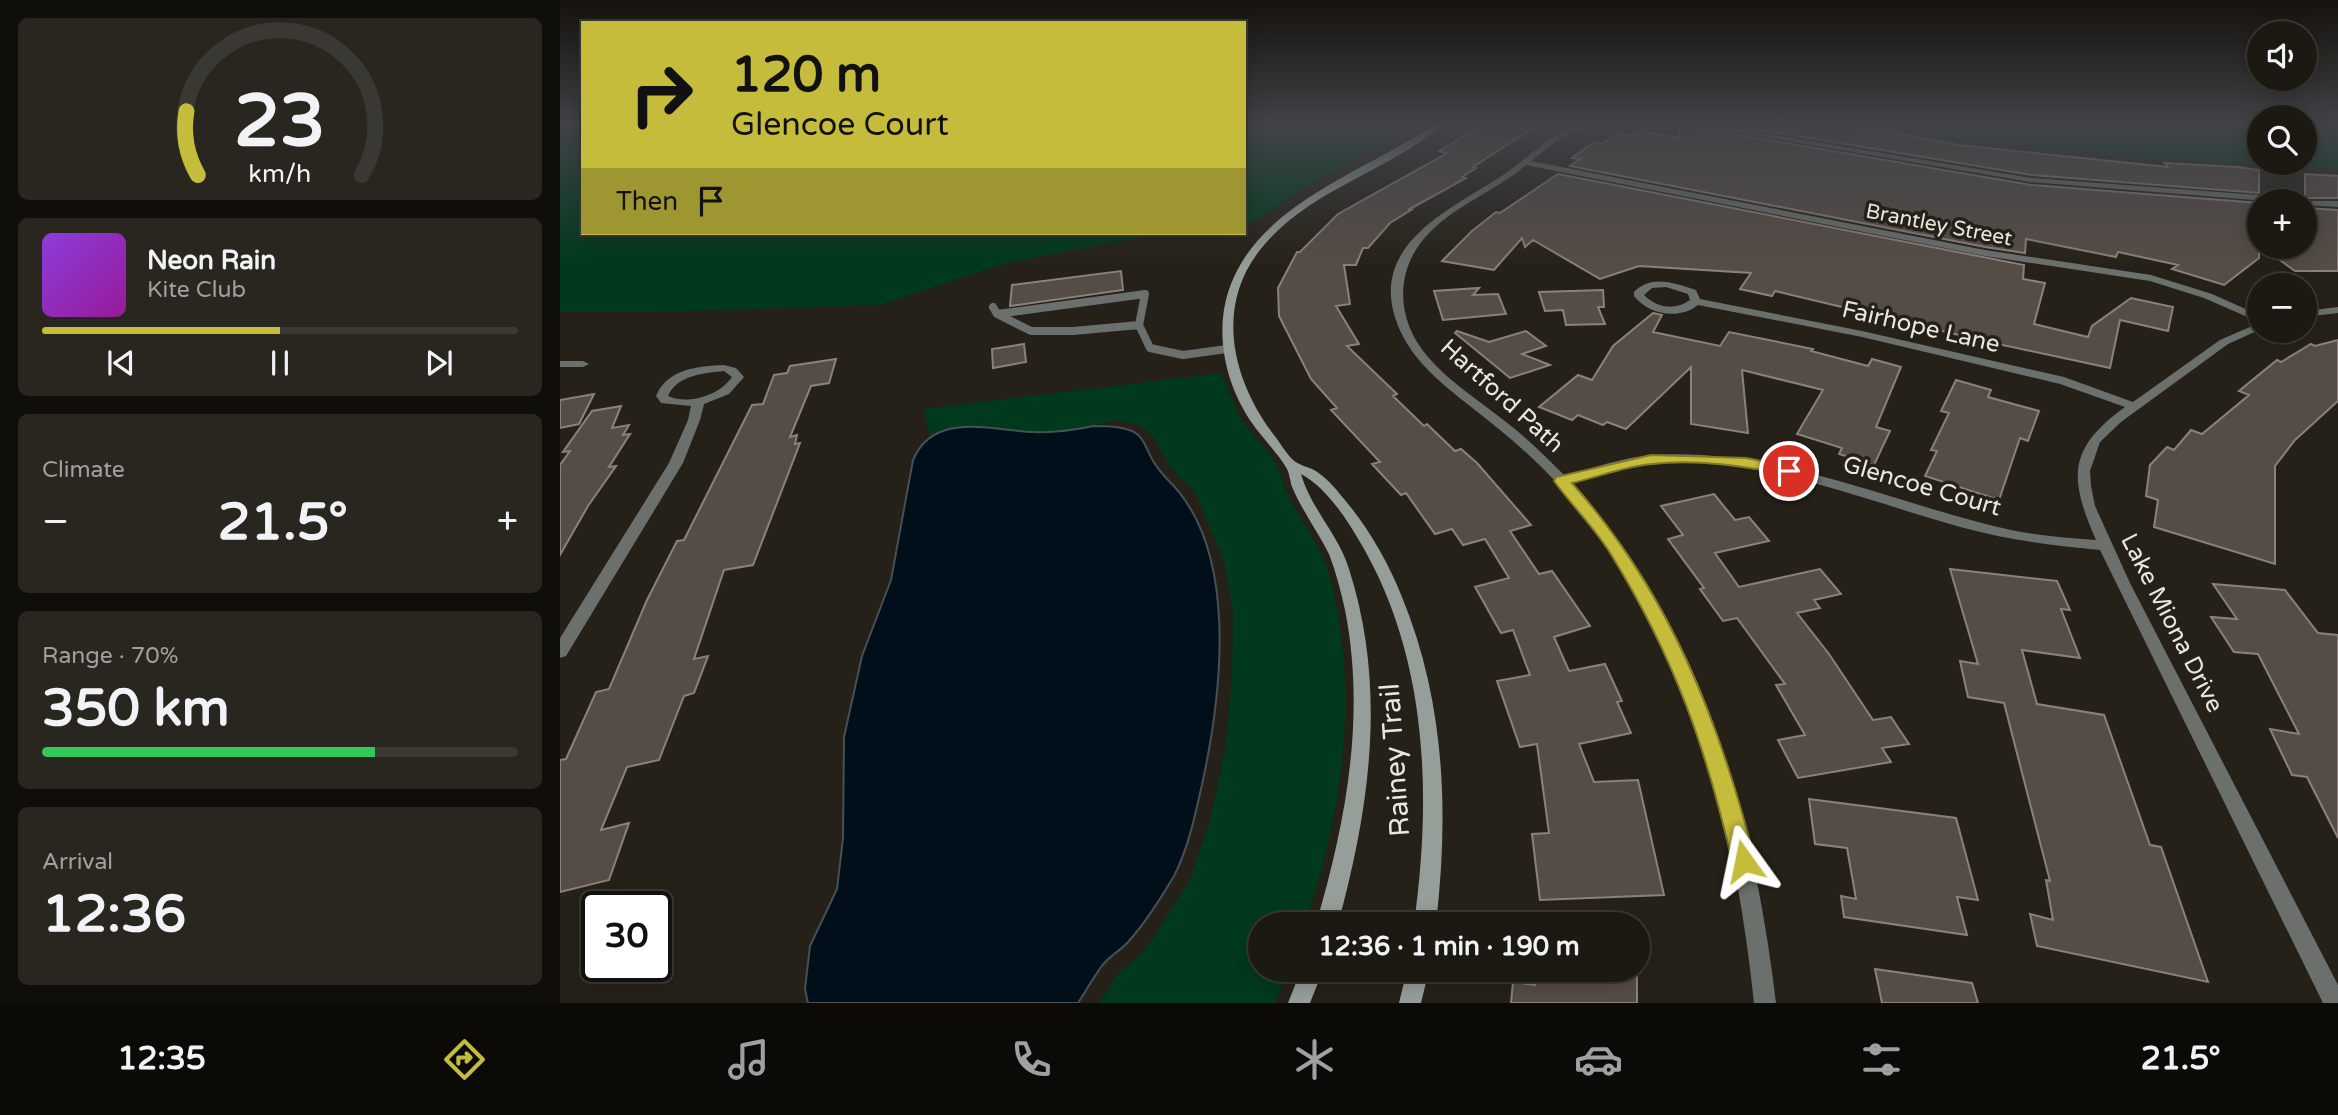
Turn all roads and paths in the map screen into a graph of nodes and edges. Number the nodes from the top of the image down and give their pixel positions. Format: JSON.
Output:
{"nodes":[{"id":1,"x":1363,"y":172,"type":"edge"},
{"id":2,"x":1511,"y":172,"type":"edge"},
{"id":3,"x":1575,"y":172,"type":"edge"},
{"id":4,"x":1981,"y":172,"type":"edge"},
{"id":5,"x":2247,"y":197,"type":"edge"},
{"id":6,"x":2317,"y":203,"type":"edge"},
{"id":7,"x":2338,"y":204,"type":"edge"},
{"id":8,"x":1696,"y":301,"type":"junction"},
{"id":9,"x":2338,"y":310,"type":"edge"},
{"id":10,"x":2317,"y":313,"type":"edge"},
{"id":11,"x":2247,"y":314,"type":"edge"},
{"id":12,"x":1139,"y":325,"type":"junction"},
{"id":13,"x":2247,"y":331,"type":"edge"},
{"id":14,"x":1227,"y":349,"type":"junction"},
{"id":15,"x":560,"y":364,"type":"edge"},
{"id":16,"x":583,"y":364,"type":"dead end"},
{"id":17,"x":698,"y":401,"type":"junction"},
{"id":18,"x":2134,"y":406,"type":"junction"},
{"id":19,"x":1293,"y":466,"type":"junction"},
{"id":20,"x":1562,"y":481,"type":"junction"},
{"id":21,"x":2105,"y":547,"type":"junction"},
{"id":22,"x":563,"y":644,"type":"edge"},
{"id":23,"x":1329,"y":912,"type":"edge"},
{"id":24,"x":1425,"y":912,"type":"edge"},
{"id":25,"x":1307,"y":982,"type":"edge"},
{"id":26,"x":1415,"y":982,"type":"edge"},
{"id":27,"x":1299,"y":1003,"type":"edge"},
{"id":28,"x":1410,"y":1003,"type":"edge"},
{"id":29,"x":1765,"y":1003,"type":"edge"},
{"id":30,"x":2335,"y":1003,"type":"edge"}],
"edges":[{"from":1,"to":14,"type":"street","name":"Rainey Trail"},
{"from":2,"to":20,"type":"street","name":"Hartford Path"},
{"from":3,"to":11,"type":"street","name":"Brantley Street"},
{"from":4,"to":5,"type":"street"},
{"from":6,"to":7,"type":"street"},
{"from":8,"to":8,"type":"street","name":"Fairhope Lane"},
{"from":8,"to":18,"type":"street","name":"Fairhope Lane"},
{"from":9,"to":10,"type":"street"},
{"from":12,"to":12,"type":"lane"},
{"from":12,"to":14,"type":"lane"},
{"from":13,"to":18,"type":"street","name":"Lake Miona Drive"},
{"from":14,"to":19,"type":"street","name":"Rainey Trail"},
{"from":15,"to":16,"type":"street"},
{"from":17,"to":17,"type":"street"},
{"from":17,"to":22,"type":"street"},
{"from":18,"to":21,"type":"street","name":"Lake Miona Drive"},
{"from":19,"to":23,"type":"street","name":"Rainey Trail"},
{"from":19,"to":24,"type":"street","name":"Rainey Trail"},
{"from":20,"to":21,"type":"street","name":"Glencoe Court"},
{"from":20,"to":29,"type":"street","name":"Hartford Path"},
{"from":21,"to":30,"type":"street","name":"Lake Miona Drive"},
{"from":25,"to":27,"type":"street"},
{"from":26,"to":28,"type":"street"}]}
